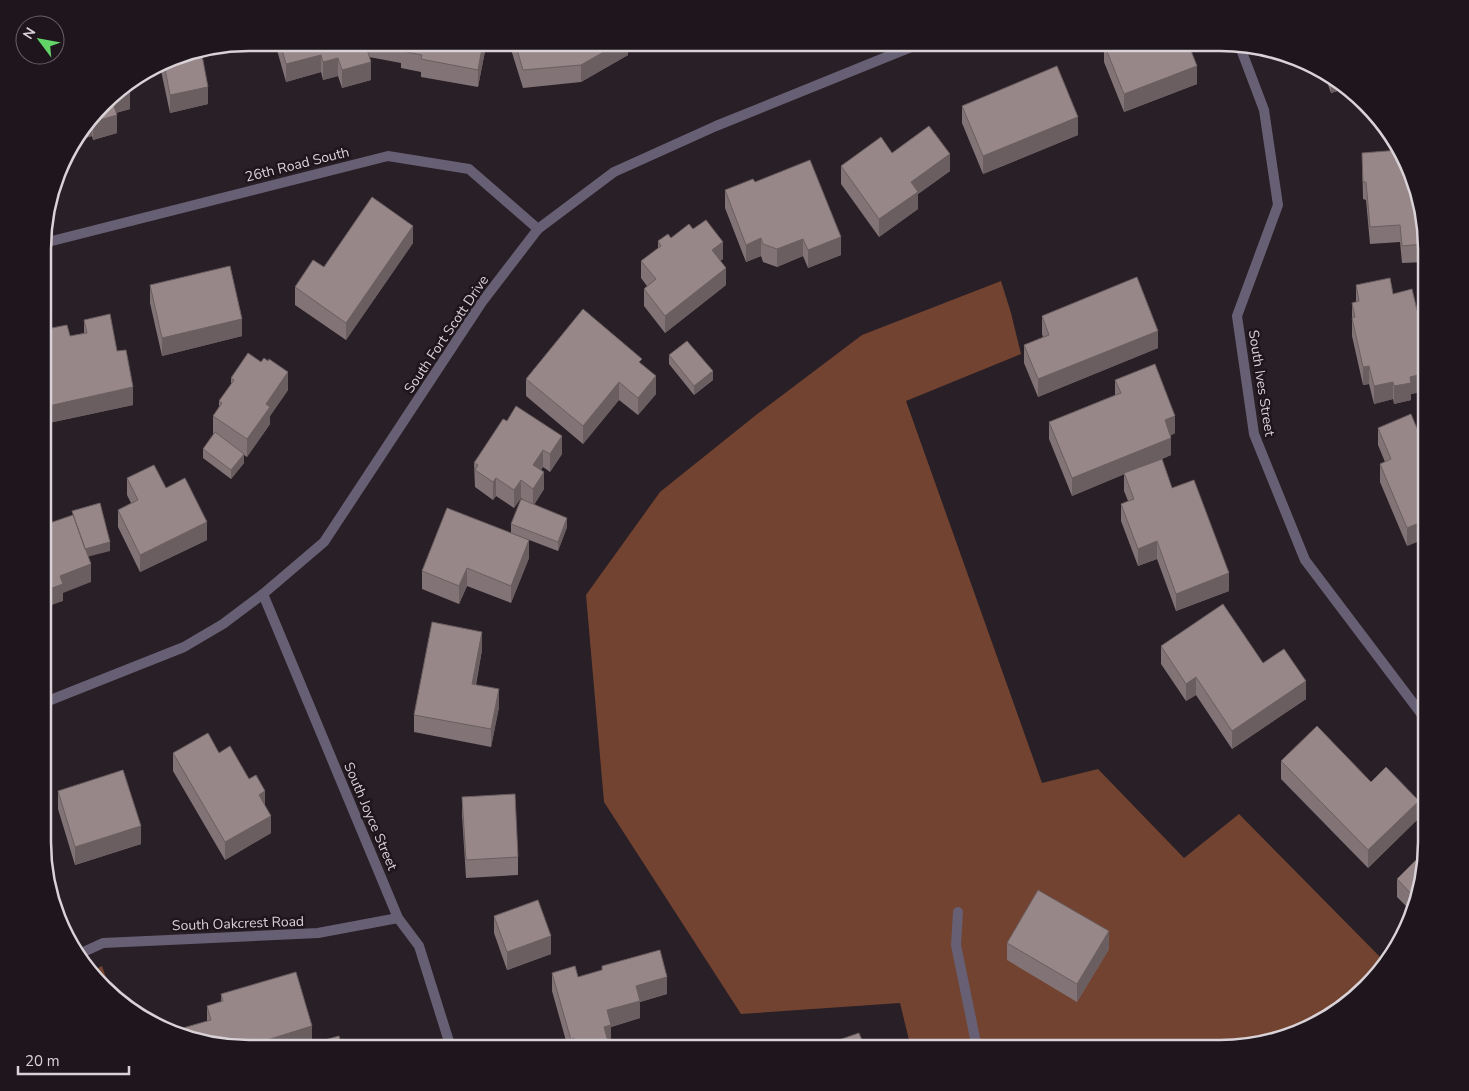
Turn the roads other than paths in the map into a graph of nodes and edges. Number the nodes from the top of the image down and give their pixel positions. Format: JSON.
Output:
{"nodes":[{"id":1,"x":901,"y":51,"type":"edge"},
{"id":2,"x":1242,"y":53,"type":"edge"},
{"id":3,"x":538,"y":229,"type":"junction"},
{"id":4,"x":52,"y":241,"type":"edge"},
{"id":5,"x":263,"y":594,"type":"junction"},
{"id":6,"x":51,"y":700,"type":"edge"},
{"id":7,"x":1418,"y":709,"type":"edge"},
{"id":8,"x":958,"y":912,"type":"dead end"},
{"id":9,"x":398,"y":918,"type":"junction"},
{"id":10,"x":85,"y":951,"type":"edge"},
{"id":11,"x":448,"y":1040,"type":"edge"},
{"id":12,"x":975,"y":1040,"type":"edge"}],
"edges":[{"from":1,"to":3,"type":"street","name":"South Fort Scott Drive"},
{"from":2,"to":7,"type":"street","name":"South Ives Street"},
{"from":3,"to":4,"type":"street","name":"26th Road South"},
{"from":3,"to":5,"type":"street","name":"South Fort Scott Drive"},
{"from":5,"to":6,"type":"street","name":"South Fort Scott Drive"},
{"from":5,"to":9,"type":"street","name":"South Joyce Street"},
{"from":8,"to":12,"type":"street"},
{"from":9,"to":10,"type":"street","name":"South Oakcrest Road"},
{"from":9,"to":11,"type":"street","name":"South Joyce Street"}]}
